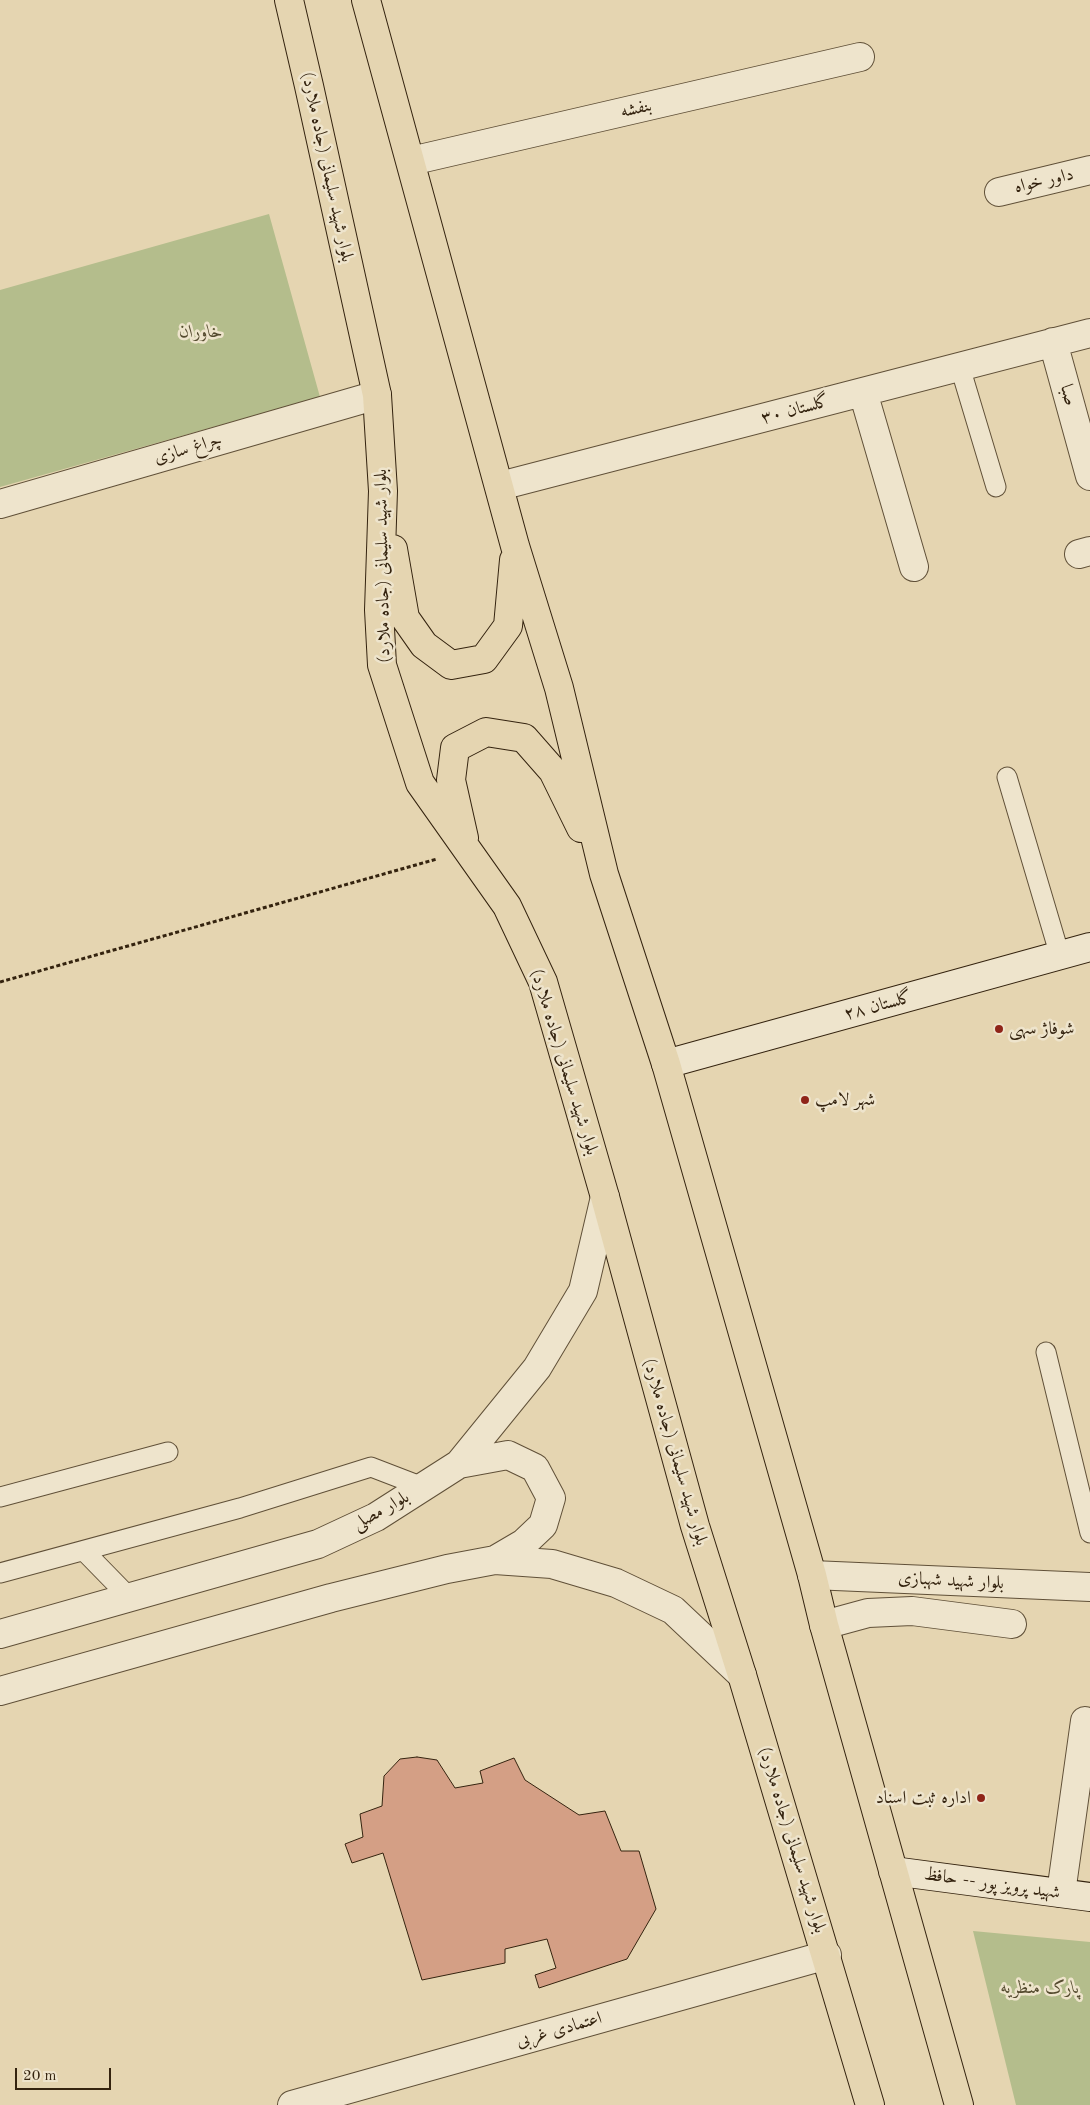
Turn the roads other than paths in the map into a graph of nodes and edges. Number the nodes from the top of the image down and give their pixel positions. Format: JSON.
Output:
{"nodes":[{"id":1,"x":288,"y":0,"type":"edge"},
{"id":2,"x":366,"y":0,"type":"edge"},
{"id":3,"x":860,"y":57,"type":"dead end"},
{"id":4,"x":411,"y":161,"type":"junction"},
{"id":5,"x":1090,"y":170,"type":"edge"},
{"id":6,"x":998,"y":192,"type":"dead end"},
{"id":7,"x":1090,"y":333,"type":"edge"},
{"id":8,"x":1053,"y":342,"type":"junction"},
{"id":9,"x":960,"y":367,"type":"junction"},
{"id":10,"x":863,"y":392,"type":"junction"},
{"id":11,"x":377,"y":395,"type":"junction"},
{"id":12,"x":1090,"y":476,"type":"edge"},
{"id":13,"x":500,"y":486,"type":"junction"},
{"id":14,"x":996,"y":487,"type":"dead end"},
{"id":15,"x":383,"y":491,"type":"junction"},
{"id":16,"x":0,"y":504,"type":"edge"},
{"id":17,"x":515,"y":546,"type":"junction"},
{"id":18,"x":914,"y":567,"type":"dead end"},
{"id":19,"x":1007,"y":777,"type":"dead end"},
{"id":20,"x":466,"y":851,"type":"junction"},
{"id":21,"x":604,"y":874,"type":"junction"},
{"id":22,"x":1090,"y":947,"type":"edge"},
{"id":23,"x":1060,"y":956,"type":"junction"},
{"id":24,"x":666,"y":1064,"type":"junction"},
{"id":25,"x":605,"y":1197,"type":"junction"},
{"id":26,"x":1046,"y":1352,"type":"dead end"},
{"id":27,"x":168,"y":1452,"type":"dead end"},
{"id":28,"x":459,"y":1464,"type":"junction"},
{"id":29,"x":423,"y":1487,"type":"junction"},
{"id":30,"x":0,"y":1497,"type":"edge"},
{"id":31,"x":1090,"y":1532,"type":"edge"},
{"id":32,"x":84,"y":1551,"type":"junction"},
{"id":33,"x":495,"y":1560,"type":"junction"},
{"id":34,"x":0,"y":1573,"type":"edge"},
{"id":35,"x":812,"y":1575,"type":"junction"},
{"id":36,"x":1090,"y":1587,"type":"edge"},
{"id":37,"x":130,"y":1598,"type":"junction"},
{"id":38,"x":1012,"y":1624,"type":"dead end"},
{"id":39,"x":824,"y":1625,"type":"junction"},
{"id":40,"x":0,"y":1634,"type":"edge"},
{"id":41,"x":742,"y":1675,"type":"junction"},
{"id":42,"x":0,"y":1690,"type":"edge"},
{"id":43,"x":1086,"y":1721,"type":"dead end"},
{"id":44,"x":893,"y":1870,"type":"junction"},
{"id":45,"x":1062,"y":1893,"type":"junction"},
{"id":46,"x":1090,"y":1897,"type":"edge"},
{"id":47,"x":826,"y":1955,"type":"junction"},
{"id":48,"x":292,"y":2105,"type":"edge"},
{"id":49,"x":870,"y":2105,"type":"edge"},
{"id":50,"x":959,"y":2105,"type":"edge"}],
"edges":[{"from":1,"to":11,"type":"main road","name":"بلوار شهید سلیمانی (جاده ملارد)"},
{"from":2,"to":4,"type":"main road"},
{"from":3,"to":4,"type":"street","name":"بنفشه"},
{"from":4,"to":13,"type":"main road"},
{"from":5,"to":6,"type":"street","name":"داور خواه"},
{"from":7,"to":8,"type":"street","name":"گلستان ۳۰"},
{"from":8,"to":9,"type":"street","name":"گلستان ۳۰"},
{"from":8,"to":12,"type":"street","name":"صبا"},
{"from":9,"to":10,"type":"street","name":"گلستان ۳۰"},
{"from":9,"to":14,"type":"lane"},
{"from":10,"to":13,"type":"street","name":"گلستان ۳۰"},
{"from":10,"to":18,"type":"street"},
{"from":11,"to":15,"type":"main road","name":"بلوار شهید سلیمانی (جاده ملارد)"},
{"from":11,"to":16,"type":"street","name":"چراغ سازی"},
{"from":13,"to":17,"type":"main road"},
{"from":15,"to":17,"type":"main road"},
{"from":15,"to":20,"type":"main road","name":"بلوار شهید سلیمانی (جاده ملارد)"},
{"from":17,"to":21,"type":"main road"},
{"from":19,"to":23,"type":"lane"},
{"from":20,"to":21,"type":"main road"},
{"from":20,"to":25,"type":"main road","name":"بلوار شهید سلیمانی (جاده ملارد)"},
{"from":21,"to":24,"type":"main road"},
{"from":22,"to":23,"type":"street","name":"گلستان ۲۸"},
{"from":23,"to":24,"type":"street","name":"گلستان ۲۸"},
{"from":24,"to":35,"type":"main road"},
{"from":25,"to":28,"type":"street","name":"بلوار مصلی"},
{"from":25,"to":41,"type":"main road","name":"بلوار شهید سلیمانی (جاده ملارد)"},
{"from":26,"to":31,"type":"lane"},
{"from":27,"to":30,"type":"lane"},
{"from":28,"to":29,"type":"street","name":"بلوار مصلی"},
{"from":28,"to":33,"type":"street"},
{"from":29,"to":32,"type":"lane"},
{"from":29,"to":37,"type":"street","name":"بلوار مصلی"},
{"from":32,"to":34,"type":"lane"},
{"from":32,"to":37,"type":"lane"},
{"from":33,"to":41,"type":"street"},
{"from":33,"to":42,"type":"street"},
{"from":35,"to":36,"type":"street","name":"بلوار شهید شهبازی"},
{"from":35,"to":39,"type":"main road"},
{"from":37,"to":40,"type":"street","name":"بلوار مصلی"},
{"from":38,"to":39,"type":"street"},
{"from":39,"to":44,"type":"main road"},
{"from":41,"to":47,"type":"main road","name":"بلوار شهید سلیمانی (جاده ملارد)"},
{"from":43,"to":45,"type":"street"},
{"from":44,"to":45,"type":"street","name":"شهید پرویز پور -- حافظ"},
{"from":44,"to":50,"type":"main road"},
{"from":45,"to":46,"type":"street","name":"شهید پرویز پور -- حافظ"},
{"from":47,"to":48,"type":"street","name":"اعتمادی غربی"},
{"from":47,"to":49,"type":"main road","name":"بلوار شهید سلیمانی (جاده ملارد)"}]}
